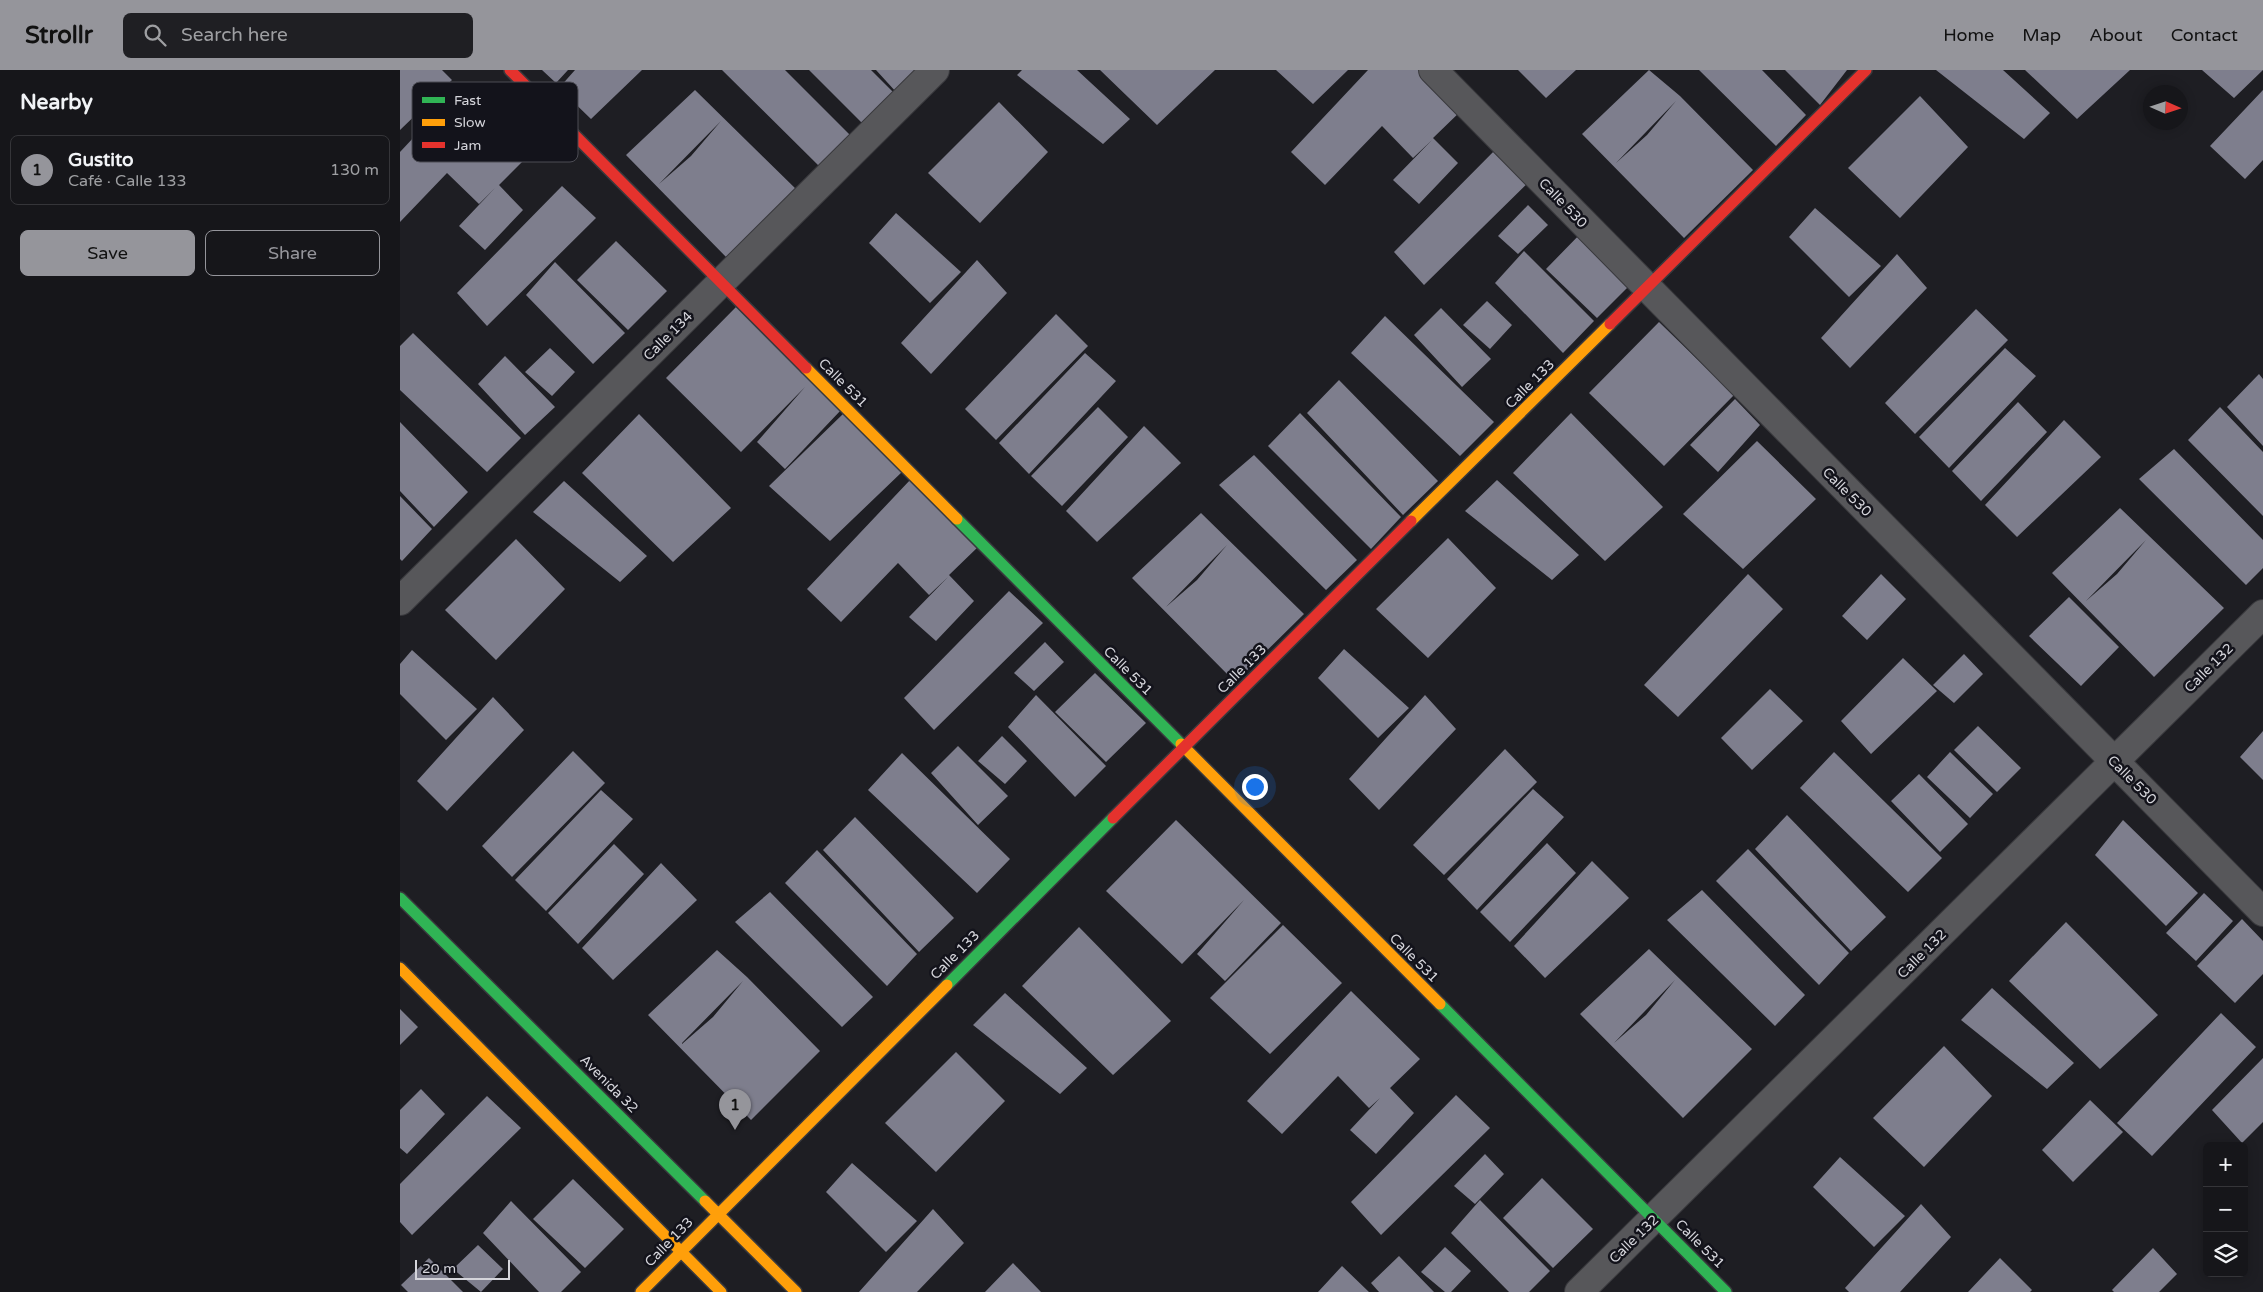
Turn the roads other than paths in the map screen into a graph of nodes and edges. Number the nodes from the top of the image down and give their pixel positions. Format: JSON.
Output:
{"nodes":[{"id":1,"x":510,"y":70,"type":"edge"},
{"id":2,"x":935,"y":70,"type":"edge"},
{"id":3,"x":1433,"y":70,"type":"edge"},
{"id":4,"x":1866,"y":70,"type":"edge"},
{"id":5,"x":522,"y":82,"type":"edge"},
{"id":6,"x":578,"y":138,"type":"edge"},
{"id":7,"x":722,"y":282,"type":"junction"},
{"id":8,"x":1648,"y":289,"type":"junction"},
{"id":9,"x":400,"y":601,"type":"edge"},
{"id":10,"x":2263,"y":614,"type":"edge"},
{"id":11,"x":1183,"y":748,"type":"junction"},
{"id":12,"x":2114,"y":762,"type":"junction"},
{"id":13,"x":400,"y":898,"type":"edge"},
{"id":14,"x":2263,"y":912,"type":"edge"},
{"id":15,"x":400,"y":968,"type":"edge"},
{"id":16,"x":718,"y":1213,"type":"junction"},
{"id":17,"x":1654,"y":1219,"type":"junction"},
{"id":18,"x":682,"y":1252,"type":"junction"},
{"id":19,"x":641,"y":1292,"type":"edge"},
{"id":20,"x":721,"y":1292,"type":"edge"},
{"id":21,"x":796,"y":1292,"type":"edge"},
{"id":22,"x":1579,"y":1292,"type":"edge"},
{"id":23,"x":1726,"y":1292,"type":"edge"}],
"edges":[{"from":1,"to":5,"type":"street","name":"Calle 531"},
{"from":2,"to":7,"type":"street","name":"Calle 134"},
{"from":3,"to":8,"type":"street","name":"Calle 530"},
{"from":4,"to":8,"type":"street","name":"Calle 133"},
{"from":6,"to":7,"type":"street","name":"Calle 531"},
{"from":7,"to":9,"type":"street","name":"Calle 134"},
{"from":7,"to":11,"type":"street","name":"Calle 531"},
{"from":8,"to":11,"type":"street","name":"Calle 133"},
{"from":8,"to":12,"type":"street","name":"Calle 530"},
{"from":10,"to":12,"type":"street","name":"Calle 132"},
{"from":11,"to":16,"type":"street","name":"Calle 133"},
{"from":11,"to":17,"type":"street","name":"Calle 531"},
{"from":12,"to":14,"type":"street","name":"Calle 530"},
{"from":12,"to":17,"type":"street","name":"Calle 132"},
{"from":13,"to":16,"type":"street","name":"Avenida 32"},
{"from":15,"to":18,"type":"street"},
{"from":16,"to":18,"type":"street","name":"Calle 133"},
{"from":16,"to":21,"type":"street","name":"Avenida 32"},
{"from":17,"to":22,"type":"street","name":"Calle 132"},
{"from":17,"to":23,"type":"street","name":"Calle 531"},
{"from":18,"to":19,"type":"street","name":"Calle 133"},
{"from":18,"to":20,"type":"street"}]}
